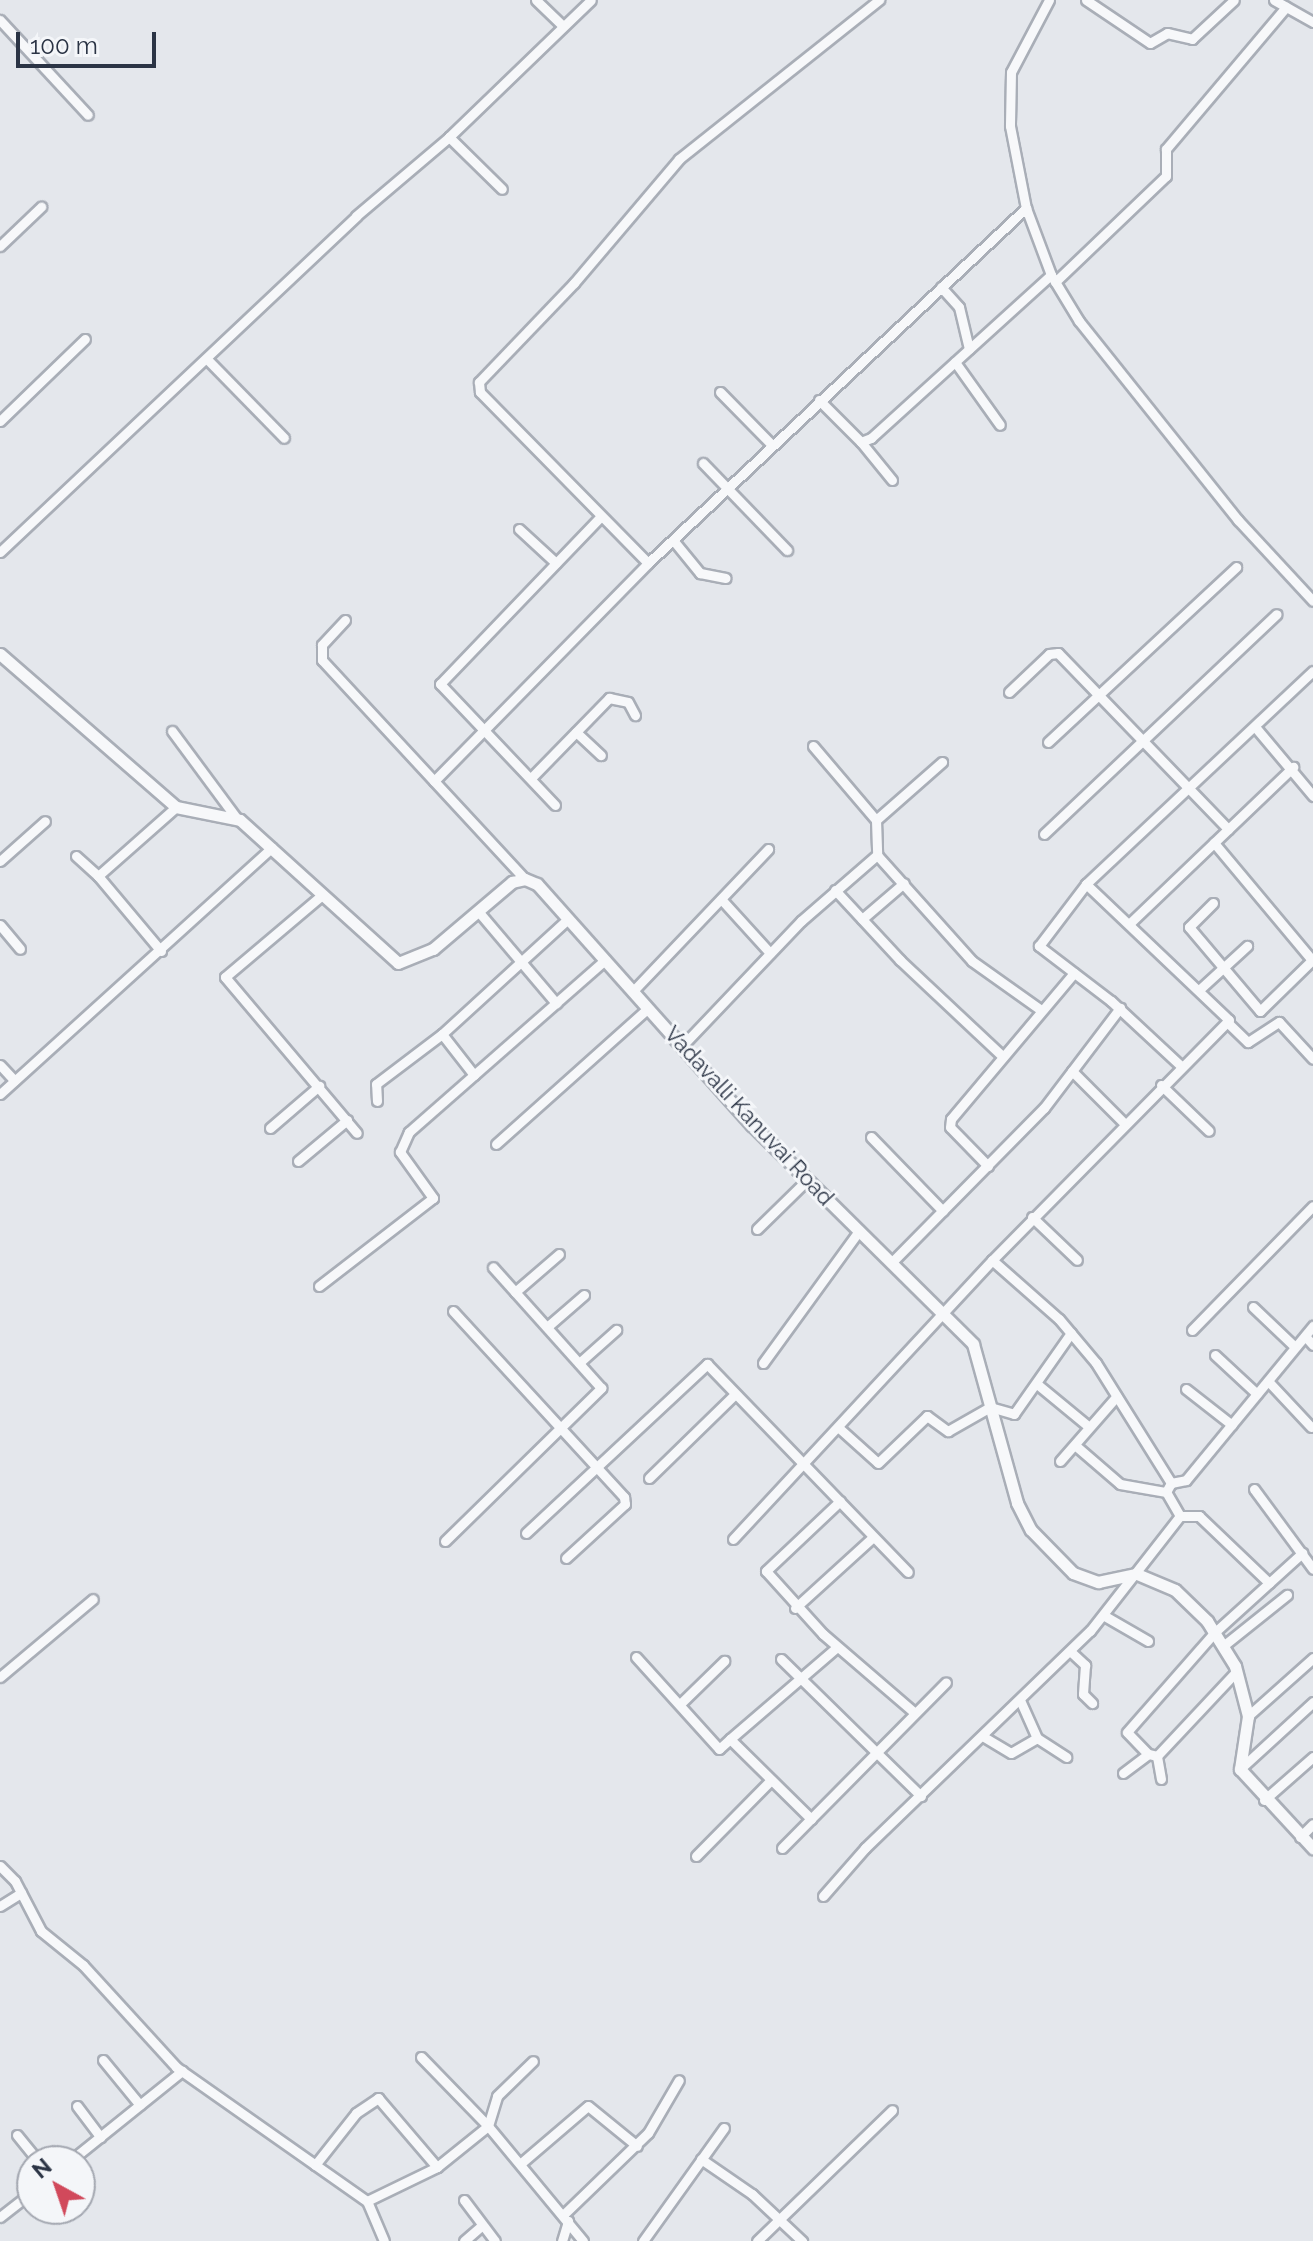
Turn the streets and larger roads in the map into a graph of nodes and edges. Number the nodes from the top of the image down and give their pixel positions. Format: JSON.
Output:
{"nodes":[{"id":1,"x":536,"y":0,"type":"edge"},
{"id":2,"x":591,"y":0,"type":"edge"},
{"id":3,"x":879,"y":0,"type":"edge"},
{"id":4,"x":1049,"y":0,"type":"edge"},
{"id":5,"x":1086,"y":0,"type":"edge"},
{"id":6,"x":1234,"y":0,"type":"edge"},
{"id":7,"x":1274,"y":0,"type":"edge"},
{"id":8,"x":1286,"y":7,"type":"junction"},
{"id":9,"x":1313,"y":22,"type":"edge"},
{"id":10,"x":562,"y":25,"type":"junction"},
{"id":11,"x":2,"y":26,"type":"edge"},
{"id":12,"x":88,"y":115,"type":"dead end"},
{"id":13,"x":449,"y":137,"type":"junction"},
{"id":14,"x":502,"y":189,"type":"dead end"},
{"id":15,"x":41,"y":207,"type":"dead end"},
{"id":16,"x":1026,"y":208,"type":"junction"},
{"id":17,"x":0,"y":246,"type":"edge"},
{"id":18,"x":1053,"y":279,"type":"junction"},
{"id":19,"x":941,"y":287,"type":"junction"},
{"id":20,"x":85,"y":339,"type":"dead end"},
{"id":21,"x":969,"y":349,"type":"junction"},
{"id":22,"x":207,"y":359,"type":"junction"},
{"id":23,"x":955,"y":362,"type":"junction"},
{"id":24,"x":720,"y":392,"type":"dead end"},
{"id":25,"x":819,"y":400,"type":"junction"},
{"id":26,"x":0,"y":421,"type":"edge"},
{"id":27,"x":1000,"y":425,"type":"dead end"},
{"id":28,"x":284,"y":438,"type":"dead end"},
{"id":29,"x":861,"y":442,"type":"junction"},
{"id":30,"x":772,"y":445,"type":"junction"},
{"id":31,"x":703,"y":463,"type":"dead end"},
{"id":32,"x":892,"y":480,"type":"dead end"},
{"id":33,"x":727,"y":488,"type":"junction"},
{"id":34,"x":600,"y":517,"type":"junction"},
{"id":35,"x":519,"y":529,"type":"dead end"},
{"id":36,"x":673,"y":540,"type":"junction"},
{"id":37,"x":787,"y":550,"type":"dead end"},
{"id":38,"x":0,"y":552,"type":"edge"},
{"id":39,"x":556,"y":563,"type":"junction"},
{"id":40,"x":648,"y":563,"type":"junction"},
{"id":41,"x":1236,"y":567,"type":"dead end"},
{"id":42,"x":726,"y":578,"type":"dead end"},
{"id":43,"x":1313,"y":601,"type":"edge"},
{"id":44,"x":1277,"y":614,"type":"dead end"},
{"id":45,"x":345,"y":620,"type":"dead end"},
{"id":46,"x":0,"y":654,"type":"edge"},
{"id":47,"x":1313,"y":671,"type":"edge"},
{"id":48,"x":1009,"y":692,"type":"dead end"},
{"id":49,"x":1098,"y":694,"type":"junction"},
{"id":50,"x":635,"y":715,"type":"dead end"},
{"id":51,"x":1256,"y":728,"type":"junction"},
{"id":52,"x":483,"y":730,"type":"junction"},
{"id":53,"x":172,"y":731,"type":"dead end"},
{"id":54,"x":576,"y":732,"type":"junction"},
{"id":55,"x":1142,"y":740,"type":"junction"},
{"id":56,"x":1048,"y":742,"type":"dead end"},
{"id":57,"x":813,"y":746,"type":"dead end"},
{"id":58,"x":601,"y":755,"type":"dead end"},
{"id":59,"x":942,"y":762,"type":"dead end"},
{"id":60,"x":1293,"y":767,"type":"junction"},
{"id":61,"x":531,"y":778,"type":"junction"},
{"id":62,"x":434,"y":781,"type":"junction"},
{"id":63,"x":1190,"y":788,"type":"junction"},
{"id":64,"x":1313,"y":796,"type":"edge"},
{"id":65,"x":555,"y":805,"type":"dead end"},
{"id":66,"x":176,"y":807,"type":"junction"},
{"id":67,"x":237,"y":819,"type":"junction"},
{"id":68,"x":876,"y":820,"type":"junction"},
{"id":69,"x":45,"y":821,"type":"dead end"},
{"id":70,"x":1228,"y":829,"type":"junction"},
{"id":71,"x":1044,"y":834,"type":"dead end"},
{"id":72,"x":1214,"y":843,"type":"junction"},
{"id":73,"x":272,"y":847,"type":"junction"},
{"id":74,"x":768,"y":849,"type":"dead end"},
{"id":75,"x":877,"y":855,"type":"junction"},
{"id":76,"x":76,"y":856,"type":"dead end"},
{"id":77,"x":0,"y":861,"type":"edge"},
{"id":78,"x":98,"y":876,"type":"junction"},
{"id":79,"x":525,"y":879,"type":"junction"},
{"id":80,"x":904,"y":883,"type":"junction"},
{"id":81,"x":1086,"y":884,"type":"junction"},
{"id":82,"x":835,"y":890,"type":"junction"},
{"id":83,"x":322,"y":895,"type":"junction"},
{"id":84,"x":721,"y":899,"type":"junction"},
{"id":85,"x":1213,"y":903,"type":"dead end"},
{"id":86,"x":478,"y":911,"type":"junction"},
{"id":87,"x":568,"y":919,"type":"junction"},
{"id":88,"x":862,"y":919,"type":"junction"},
{"id":89,"x":1130,"y":923,"type":"junction"},
{"id":90,"x":0,"y":925,"type":"edge"},
{"id":91,"x":1247,"y":946,"type":"dead end"},
{"id":92,"x":20,"y":949,"type":"dead end"},
{"id":93,"x":161,"y":951,"type":"junction"},
{"id":94,"x":770,"y":953,"type":"junction"},
{"id":95,"x":605,"y":960,"type":"junction"},
{"id":96,"x":521,"y":962,"type":"junction"},
{"id":97,"x":1223,"y":967,"type":"junction"},
{"id":98,"x":1074,"y":973,"type":"junction"},
{"id":99,"x":1200,"y":989,"type":"junction"},
{"id":100,"x":633,"y":991,"type":"junction"},
{"id":101,"x":556,"y":1003,"type":"junction"},
{"id":102,"x":648,"y":1008,"type":"junction"},
{"id":103,"x":1120,"y":1008,"type":"junction"},
{"id":104,"x":1041,"y":1010,"type":"junction"},
{"id":105,"x":1227,"y":1022,"type":"junction"},
{"id":106,"x":442,"y":1034,"type":"junction"},
{"id":107,"x":682,"y":1046,"type":"junction"},
{"id":108,"x":1000,"y":1054,"type":"junction"},
{"id":109,"x":1313,"y":1059,"type":"edge"},
{"id":110,"x":0,"y":1065,"type":"edge"},
{"id":111,"x":1181,"y":1066,"type":"junction"},
{"id":112,"x":1072,"y":1071,"type":"junction"},
{"id":113,"x":474,"y":1075,"type":"junction"},
{"id":114,"x":14,"y":1080,"type":"junction"},
{"id":115,"x":1161,"y":1085,"type":"junction"},
{"id":116,"x":319,"y":1086,"type":"junction"},
{"id":117,"x":0,"y":1094,"type":"edge"},
{"id":118,"x":377,"y":1101,"type":"dead end"},
{"id":119,"x":347,"y":1120,"type":"junction"},
{"id":120,"x":1124,"y":1123,"type":"junction"},
{"id":121,"x":270,"y":1128,"type":"dead end"},
{"id":122,"x":1209,"y":1131,"type":"dead end"},
{"id":123,"x":357,"y":1133,"type":"dead end"},
{"id":124,"x":871,"y":1137,"type":"dead end"},
{"id":125,"x":496,"y":1144,"type":"dead end"},
{"id":126,"x":298,"y":1161,"type":"dead end"},
{"id":127,"x":988,"y":1166,"type":"junction"},
{"id":128,"x":807,"y":1180,"type":"junction"},
{"id":129,"x":1313,"y":1206,"type":"edge"},
{"id":130,"x":943,"y":1211,"type":"junction"},
{"id":131,"x":1032,"y":1217,"type":"junction"},
{"id":132,"x":757,"y":1229,"type":"dead end"},
{"id":133,"x":859,"y":1231,"type":"junction"},
{"id":134,"x":559,"y":1254,"type":"dead end"},
{"id":135,"x":992,"y":1260,"type":"junction"},
{"id":136,"x":1077,"y":1260,"type":"dead end"},
{"id":137,"x":891,"y":1263,"type":"junction"},
{"id":138,"x":493,"y":1267,"type":"dead end"},
{"id":139,"x":319,"y":1286,"type":"dead end"},
{"id":140,"x":515,"y":1292,"type":"junction"},
{"id":141,"x":584,"y":1295,"type":"dead end"},
{"id":142,"x":1253,"y":1307,"type":"dead end"},
{"id":143,"x":453,"y":1311,"type":"dead end"},
{"id":144,"x":943,"y":1314,"type":"junction"},
{"id":145,"x":1313,"y":1326,"type":"edge"},
{"id":146,"x":547,"y":1327,"type":"junction"},
{"id":147,"x":616,"y":1330,"type":"dead end"},
{"id":148,"x":1192,"y":1330,"type":"dead end"},
{"id":149,"x":1071,"y":1333,"type":"junction"},
{"id":150,"x":1305,"y":1336,"type":"junction"},
{"id":151,"x":1313,"y":1345,"type":"edge"},
{"id":152,"x":1295,"y":1347,"type":"junction"},
{"id":153,"x":1215,"y":1355,"type":"dead end"},
{"id":154,"x":579,"y":1363,"type":"junction"},
{"id":155,"x":763,"y":1363,"type":"dead end"},
{"id":156,"x":1268,"y":1381,"type":"junction"},
{"id":157,"x":1037,"y":1384,"type":"junction"},
{"id":158,"x":1186,"y":1389,"type":"dead end"},
{"id":159,"x":735,"y":1394,"type":"junction"},
{"id":160,"x":1257,"y":1394,"type":"junction"},
{"id":161,"x":1117,"y":1396,"type":"junction"},
{"id":162,"x":990,"y":1407,"type":"junction"},
{"id":163,"x":1232,"y":1425,"type":"junction"},
{"id":164,"x":562,"y":1426,"type":"junction"},
{"id":165,"x":1088,"y":1426,"type":"junction"},
{"id":166,"x":1311,"y":1427,"type":"edge"},
{"id":167,"x":839,"y":1428,"type":"junction"},
{"id":168,"x":1076,"y":1446,"type":"junction"},
{"id":169,"x":1060,"y":1461,"type":"dead end"},
{"id":170,"x":804,"y":1464,"type":"junction"},
{"id":171,"x":598,"y":1466,"type":"junction"},
{"id":172,"x":649,"y":1478,"type":"dead end"},
{"id":173,"x":1168,"y":1487,"type":"junction"},
{"id":174,"x":1254,"y":1489,"type":"dead end"},
{"id":175,"x":840,"y":1501,"type":"junction"},
{"id":176,"x":1180,"y":1516,"type":"junction"},
{"id":177,"x":526,"y":1533,"type":"dead end"},
{"id":178,"x":873,"y":1537,"type":"junction"},
{"id":179,"x":733,"y":1539,"type":"dead end"},
{"id":180,"x":445,"y":1541,"type":"dead end"},
{"id":181,"x":1313,"y":1550,"type":"edge"},
{"id":182,"x":1303,"y":1555,"type":"junction"},
{"id":183,"x":566,"y":1558,"type":"dead end"},
{"id":184,"x":1313,"y":1569,"type":"edge"},
{"id":185,"x":908,"y":1572,"type":"dead end"},
{"id":186,"x":1137,"y":1574,"type":"junction"},
{"id":187,"x":1269,"y":1583,"type":"junction"},
{"id":188,"x":1287,"y":1595,"type":"dead end"},
{"id":189,"x":93,"y":1599,"type":"dead end"},
{"id":190,"x":795,"y":1608,"type":"junction"},
{"id":191,"x":1103,"y":1615,"type":"junction"},
{"id":192,"x":1215,"y":1632,"type":"junction"},
{"id":193,"x":1148,"y":1641,"type":"dead end"},
{"id":194,"x":1223,"y":1646,"type":"junction"},
{"id":195,"x":837,"y":1647,"type":"junction"},
{"id":196,"x":1070,"y":1651,"type":"junction"},
{"id":197,"x":636,"y":1657,"type":"dead end"},
{"id":198,"x":1313,"y":1658,"type":"edge"},
{"id":199,"x":781,"y":1659,"type":"dead end"},
{"id":200,"x":724,"y":1661,"type":"dead end"},
{"id":201,"x":1236,"y":1672,"type":"junction"},
{"id":202,"x":0,"y":1677,"type":"edge"},
{"id":203,"x":797,"y":1680,"type":"junction"},
{"id":204,"x":946,"y":1682,"type":"dead end"},
{"id":205,"x":1020,"y":1700,"type":"junction"},
{"id":206,"x":1313,"y":1702,"type":"edge"},
{"id":207,"x":1092,"y":1703,"type":"dead end"},
{"id":208,"x":680,"y":1704,"type":"junction"},
{"id":209,"x":915,"y":1713,"type":"junction"},
{"id":210,"x":1248,"y":1716,"type":"junction"},
{"id":211,"x":984,"y":1737,"type":"junction"},
{"id":212,"x":1037,"y":1738,"type":"junction"},
{"id":213,"x":730,"y":1739,"type":"junction"},
{"id":214,"x":878,"y":1751,"type":"junction"},
{"id":215,"x":1153,"y":1755,"type":"junction"},
{"id":216,"x":1066,"y":1757,"type":"dead end"},
{"id":217,"x":1313,"y":1757,"type":"edge"},
{"id":218,"x":1240,"y":1769,"type":"junction"},
{"id":219,"x":1123,"y":1773,"type":"dead end"},
{"id":220,"x":1161,"y":1779,"type":"dead end"},
{"id":221,"x":770,"y":1781,"type":"junction"},
{"id":222,"x":921,"y":1796,"type":"junction"},
{"id":223,"x":1264,"y":1800,"type":"junction"},
{"id":224,"x":811,"y":1819,"type":"junction"},
{"id":225,"x":1313,"y":1824,"type":"edge"},
{"id":226,"x":1300,"y":1837,"type":"junction"},
{"id":227,"x":782,"y":1848,"type":"dead end"},
{"id":228,"x":1313,"y":1848,"type":"edge"},
{"id":229,"x":696,"y":1856,"type":"dead end"},
{"id":230,"x":0,"y":1866,"type":"edge"},
{"id":231,"x":21,"y":1893,"type":"junction"},
{"id":232,"x":823,"y":1896,"type":"dead end"},
{"id":233,"x":0,"y":1906,"type":"edge"},
{"id":234,"x":421,"y":2057,"type":"dead end"},
{"id":235,"x":103,"y":2060,"type":"dead end"},
{"id":236,"x":533,"y":2061,"type":"dead end"},
{"id":237,"x":182,"y":2071,"type":"junction"},
{"id":238,"x":679,"y":2080,"type":"dead end"},
{"id":239,"x":140,"y":2105,"type":"junction"},
{"id":240,"x":77,"y":2106,"type":"dead end"},
{"id":241,"x":892,"y":2110,"type":"dead end"},
{"id":242,"x":488,"y":2126,"type":"junction"},
{"id":243,"x":724,"y":2128,"type":"dead end"},
{"id":244,"x":17,"y":2135,"type":"dead end"},
{"id":245,"x":100,"y":2137,"type":"junction"},
{"id":246,"x":25,"y":2145,"type":"edge"},
{"id":247,"x":90,"y":2145,"type":"edge"},
{"id":248,"x":637,"y":2146,"type":"junction"},
{"id":249,"x":701,"y":2159,"type":"junction"},
{"id":250,"x":520,"y":2164,"type":"junction"},
{"id":251,"x":315,"y":2165,"type":"junction"},
{"id":252,"x":437,"y":2167,"type":"junction"},
{"id":253,"x":464,"y":2200,"type":"dead end"},
{"id":254,"x":367,"y":2201,"type":"junction"},
{"id":255,"x":16,"y":2204,"type":"edge"},
{"id":256,"x":0,"y":2217,"type":"edge"},
{"id":257,"x":566,"y":2218,"type":"junction"},
{"id":258,"x":779,"y":2220,"type":"junction"},
{"id":259,"x":481,"y":2226,"type":"junction"},
{"id":260,"x":383,"y":2238,"type":"edge"},
{"id":261,"x":372,"y":2241,"type":"edge"},
{"id":262,"x":464,"y":2241,"type":"edge"},
{"id":263,"x":495,"y":2241,"type":"edge"},
{"id":264,"x":562,"y":2241,"type":"edge"},
{"id":265,"x":583,"y":2241,"type":"edge"},
{"id":266,"x":643,"y":2241,"type":"edge"},
{"id":267,"x":757,"y":2241,"type":"edge"},
{"id":268,"x":802,"y":2241,"type":"edge"}],
"edges":[{"from":1,"to":10,"type":"street"},
{"from":2,"to":10,"type":"street"},
{"from":3,"to":34,"type":"street"},
{"from":4,"to":16,"type":"street"},
{"from":5,"to":6,"type":"street"},
{"from":7,"to":8,"type":"street"},
{"from":8,"to":9,"type":"street"},
{"from":8,"to":18,"type":"street"},
{"from":10,"to":13,"type":"street"},
{"from":11,"to":12,"type":"street"},
{"from":13,"to":14,"type":"street"},
{"from":13,"to":22,"type":"street"},
{"from":15,"to":17,"type":"street"},
{"from":16,"to":18,"type":"street"},
{"from":16,"to":19,"type":"street"},
{"from":18,"to":21,"type":"street"},
{"from":18,"to":43,"type":"street"},
{"from":19,"to":21,"type":"street"},
{"from":19,"to":25,"type":"street"},
{"from":20,"to":26,"type":"street"},
{"from":21,"to":23,"type":"street"},
{"from":22,"to":28,"type":"street"},
{"from":22,"to":38,"type":"street"},
{"from":23,"to":27,"type":"street"},
{"from":23,"to":29,"type":"street"},
{"from":24,"to":30,"type":"street"},
{"from":25,"to":29,"type":"street"},
{"from":25,"to":30,"type":"street"},
{"from":29,"to":32,"type":"street"},
{"from":30,"to":33,"type":"street"},
{"from":31,"to":33,"type":"street"},
{"from":33,"to":36,"type":"street"},
{"from":33,"to":37,"type":"street"},
{"from":34,"to":39,"type":"street"},
{"from":34,"to":40,"type":"street"},
{"from":35,"to":39,"type":"street"},
{"from":36,"to":40,"type":"street"},
{"from":36,"to":42,"type":"street"},
{"from":39,"to":52,"type":"street"},
{"from":40,"to":52,"type":"street"},
{"from":41,"to":49,"type":"street"},
{"from":44,"to":55,"type":"street"},
{"from":45,"to":62,"type":"street"},
{"from":46,"to":66,"type":"street"},
{"from":47,"to":51,"type":"street"},
{"from":48,"to":49,"type":"street"},
{"from":49,"to":55,"type":"street"},
{"from":49,"to":56,"type":"street"},
{"from":50,"to":54,"type":"street"},
{"from":51,"to":60,"type":"street"},
{"from":51,"to":63,"type":"street"},
{"from":52,"to":61,"type":"street"},
{"from":52,"to":62,"type":"street"},
{"from":53,"to":67,"type":"street"},
{"from":54,"to":58,"type":"street"},
{"from":54,"to":61,"type":"street"},
{"from":55,"to":63,"type":"street"},
{"from":55,"to":71,"type":"street"},
{"from":57,"to":68,"type":"street"},
{"from":59,"to":68,"type":"street"},
{"from":60,"to":64,"type":"street"},
{"from":60,"to":70,"type":"street"},
{"from":61,"to":65,"type":"street"},
{"from":62,"to":79,"type":"street"},
{"from":63,"to":70,"type":"street"},
{"from":63,"to":81,"type":"street"},
{"from":66,"to":67,"type":"street"},
{"from":66,"to":78,"type":"street"},
{"from":67,"to":73,"type":"street"},
{"from":68,"to":75,"type":"street"},
{"from":69,"to":77,"type":"street"},
{"from":70,"to":72,"type":"street"},
{"from":72,"to":89,"type":"street"},
{"from":72,"to":97,"type":"street"},
{"from":73,"to":83,"type":"street"},
{"from":73,"to":93,"type":"street"},
{"from":74,"to":84,"type":"street"},
{"from":75,"to":80,"type":"street"},
{"from":75,"to":82,"type":"street"},
{"from":76,"to":78,"type":"street"},
{"from":78,"to":93,"type":"street"},
{"from":79,"to":86,"type":"street"},
{"from":79,"to":87,"type":"street","name":"Vadavalli Kanuvai Road"},
{"from":80,"to":88,"type":"street"},
{"from":80,"to":104,"type":"street"},
{"from":81,"to":89,"type":"street"},
{"from":81,"to":98,"type":"street"},
{"from":82,"to":88,"type":"street"},
{"from":82,"to":94,"type":"street"},
{"from":83,"to":86,"type":"street"},
{"from":83,"to":116,"type":"street"},
{"from":84,"to":94,"type":"street"},
{"from":84,"to":100,"type":"street"},
{"from":85,"to":97,"type":"street"},
{"from":86,"to":96,"type":"street"},
{"from":87,"to":95,"type":"street","name":"Vadavalli Kanuvai Road"},
{"from":87,"to":96,"type":"street"},
{"from":88,"to":108,"type":"street"},
{"from":89,"to":99,"type":"street"},
{"from":90,"to":92,"type":"street"},
{"from":91,"to":97,"type":"street"},
{"from":93,"to":114,"type":"street"},
{"from":94,"to":107,"type":"street"},
{"from":95,"to":100,"type":"street","name":"Vadavalli Kanuvai Road"},
{"from":95,"to":101,"type":"street"},
{"from":96,"to":101,"type":"street"},
{"from":96,"to":106,"type":"street"},
{"from":97,"to":99,"type":"street"},
{"from":98,"to":103,"type":"street"},
{"from":98,"to":104,"type":"street"},
{"from":99,"to":105,"type":"street"},
{"from":100,"to":102,"type":"street","name":"Vadavalli Kanuvai Road"},
{"from":101,"to":113,"type":"street"},
{"from":102,"to":107,"type":"street","name":"Vadavalli Kanuvai Road"},
{"from":102,"to":125,"type":"street"},
{"from":103,"to":111,"type":"street"},
{"from":103,"to":112,"type":"street"},
{"from":104,"to":108,"type":"street"},
{"from":105,"to":109,"type":"street"},
{"from":105,"to":111,"type":"street"},
{"from":106,"to":113,"type":"street"},
{"from":106,"to":118,"type":"street"},
{"from":107,"to":128,"type":"street","name":"Vadavalli Kanuvai Road"},
{"from":108,"to":127,"type":"street"},
{"from":110,"to":114,"type":"street"},
{"from":111,"to":115,"type":"street"},
{"from":112,"to":120,"type":"street"},
{"from":112,"to":127,"type":"street"},
{"from":113,"to":139,"type":"street"},
{"from":114,"to":117,"type":"street"},
{"from":115,"to":120,"type":"street"},
{"from":115,"to":122,"type":"street"},
{"from":116,"to":119,"type":"street"},
{"from":116,"to":121,"type":"street"},
{"from":119,"to":123,"type":"street"},
{"from":119,"to":126,"type":"street"},
{"from":120,"to":131,"type":"street"},
{"from":124,"to":130,"type":"street"},
{"from":127,"to":130,"type":"street"},
{"from":128,"to":132,"type":"street"},
{"from":128,"to":133,"type":"street","name":"Vadavalli Kanuvai Road"},
{"from":129,"to":148,"type":"street"},
{"from":130,"to":137,"type":"street"},
{"from":131,"to":135,"type":"street"},
{"from":131,"to":136,"type":"street"},
{"from":133,"to":137,"type":"street","name":"Vadavalli Kanuvai Road"},
{"from":133,"to":155,"type":"street"},
{"from":134,"to":140,"type":"street"},
{"from":135,"to":144,"type":"street"},
{"from":135,"to":149,"type":"street"},
{"from":137,"to":144,"type":"street","name":"Vadavalli Kanuvai Road"},
{"from":138,"to":140,"type":"street"},
{"from":140,"to":146,"type":"street"},
{"from":141,"to":146,"type":"street"},
{"from":142,"to":152,"type":"street"},
{"from":143,"to":164,"type":"street"},
{"from":144,"to":162,"type":"street","name":"Vadavalli Kanuvai Road"},
{"from":144,"to":167,"type":"street"},
{"from":145,"to":150,"type":"street"},
{"from":146,"to":154,"type":"street"},
{"from":147,"to":154,"type":"street"},
{"from":149,"to":157,"type":"street"},
{"from":149,"to":161,"type":"street"},
{"from":150,"to":151,"type":"street"},
{"from":150,"to":152,"type":"street"},
{"from":152,"to":156,"type":"street"},
{"from":153,"to":160,"type":"street"},
{"from":154,"to":164,"type":"street"},
{"from":156,"to":160,"type":"street"},
{"from":156,"to":166,"type":"street"},
{"from":157,"to":162,"type":"street"},
{"from":157,"to":165,"type":"street"},
{"from":158,"to":163,"type":"street"},
{"from":159,"to":170,"type":"street"},
{"from":159,"to":171,"type":"street"},
{"from":159,"to":172,"type":"street"},
{"from":160,"to":163,"type":"street"},
{"from":161,"to":165,"type":"street"},
{"from":161,"to":173,"type":"street"},
{"from":162,"to":167,"type":"street"},
{"from":162,"to":186,"type":"street","name":"Vadavalli Kanuvai Road"},
{"from":163,"to":173,"type":"street"},
{"from":164,"to":171,"type":"street"},
{"from":164,"to":180,"type":"street"},
{"from":165,"to":168,"type":"street"},
{"from":167,"to":170,"type":"street"},
{"from":168,"to":169,"type":"street"},
{"from":168,"to":173,"type":"street"},
{"from":170,"to":175,"type":"street"},
{"from":170,"to":179,"type":"street"},
{"from":171,"to":177,"type":"street"},
{"from":171,"to":183,"type":"street"},
{"from":173,"to":176,"type":"street"},
{"from":174,"to":182,"type":"street"},
{"from":175,"to":178,"type":"street"},
{"from":175,"to":190,"type":"street"},
{"from":176,"to":186,"type":"street"},
{"from":176,"to":187,"type":"street"},
{"from":178,"to":185,"type":"street"},
{"from":178,"to":190,"type":"street"},
{"from":181,"to":182,"type":"street"},
{"from":182,"to":184,"type":"street"},
{"from":182,"to":187,"type":"street"},
{"from":186,"to":191,"type":"street"},
{"from":186,"to":192,"type":"street"},
{"from":187,"to":192,"type":"street"},
{"from":188,"to":194,"type":"street"},
{"from":189,"to":202,"type":"street"},
{"from":190,"to":195,"type":"street"},
{"from":191,"to":193,"type":"street"},
{"from":191,"to":196,"type":"street"},
{"from":192,"to":194,"type":"street"},
{"from":192,"to":215,"type":"street"},
{"from":194,"to":201,"type":"street"},
{"from":195,"to":203,"type":"street"},
{"from":195,"to":209,"type":"street"},
{"from":196,"to":205,"type":"street"},
{"from":196,"to":207,"type":"street"},
{"from":197,"to":208,"type":"street"},
{"from":198,"to":210,"type":"street"},
{"from":199,"to":203,"type":"street"},
{"from":200,"to":208,"type":"street"},
{"from":201,"to":210,"type":"street"},
{"from":201,"to":215,"type":"street"},
{"from":203,"to":213,"type":"street"},
{"from":203,"to":214,"type":"street"},
{"from":204,"to":209,"type":"street"},
{"from":205,"to":211,"type":"street"},
{"from":205,"to":212,"type":"street"},
{"from":206,"to":218,"type":"street"},
{"from":208,"to":213,"type":"street"},
{"from":209,"to":214,"type":"street"},
{"from":210,"to":218,"type":"street"},
{"from":211,"to":212,"type":"street"},
{"from":211,"to":222,"type":"street"},
{"from":212,"to":216,"type":"street"},
{"from":213,"to":221,"type":"street"},
{"from":214,"to":222,"type":"street"},
{"from":214,"to":224,"type":"street"},
{"from":215,"to":219,"type":"street"},
{"from":215,"to":220,"type":"street"},
{"from":217,"to":223,"type":"street"},
{"from":218,"to":223,"type":"street"},
{"from":221,"to":224,"type":"street"},
{"from":221,"to":229,"type":"street"},
{"from":222,"to":232,"type":"street"},
{"from":223,"to":226,"type":"street"},
{"from":224,"to":227,"type":"street"},
{"from":225,"to":226,"type":"street"},
{"from":226,"to":228,"type":"street"},
{"from":230,"to":231,"type":"street"},
{"from":231,"to":233,"type":"street"},
{"from":231,"to":237,"type":"street"},
{"from":234,"to":242,"type":"street"},
{"from":235,"to":239,"type":"street"},
{"from":236,"to":242,"type":"street"},
{"from":237,"to":239,"type":"street"},
{"from":237,"to":251,"type":"street"},
{"from":238,"to":248,"type":"street"},
{"from":239,"to":245,"type":"street"},
{"from":240,"to":245,"type":"street"},
{"from":241,"to":258,"type":"street"},
{"from":242,"to":250,"type":"street"},
{"from":242,"to":252,"type":"street"},
{"from":243,"to":249,"type":"street"},
{"from":244,"to":246,"type":"street"},
{"from":245,"to":247,"type":"street"},
{"from":248,"to":250,"type":"street"},
{"from":248,"to":257,"type":"street"},
{"from":249,"to":258,"type":"street"},
{"from":249,"to":266,"type":"street"},
{"from":250,"to":257,"type":"street"},
{"from":251,"to":252,"type":"street"},
{"from":251,"to":254,"type":"street"},
{"from":252,"to":254,"type":"street"},
{"from":253,"to":259,"type":"street"},
{"from":254,"to":260,"type":"street"},
{"from":255,"to":256,"type":"street"},
{"from":257,"to":264,"type":"street"},
{"from":257,"to":265,"type":"street"},
{"from":258,"to":267,"type":"street"},
{"from":258,"to":268,"type":"street"},
{"from":259,"to":262,"type":"street"},
{"from":259,"to":263,"type":"street"},
{"from":260,"to":261,"type":"street"}]}
